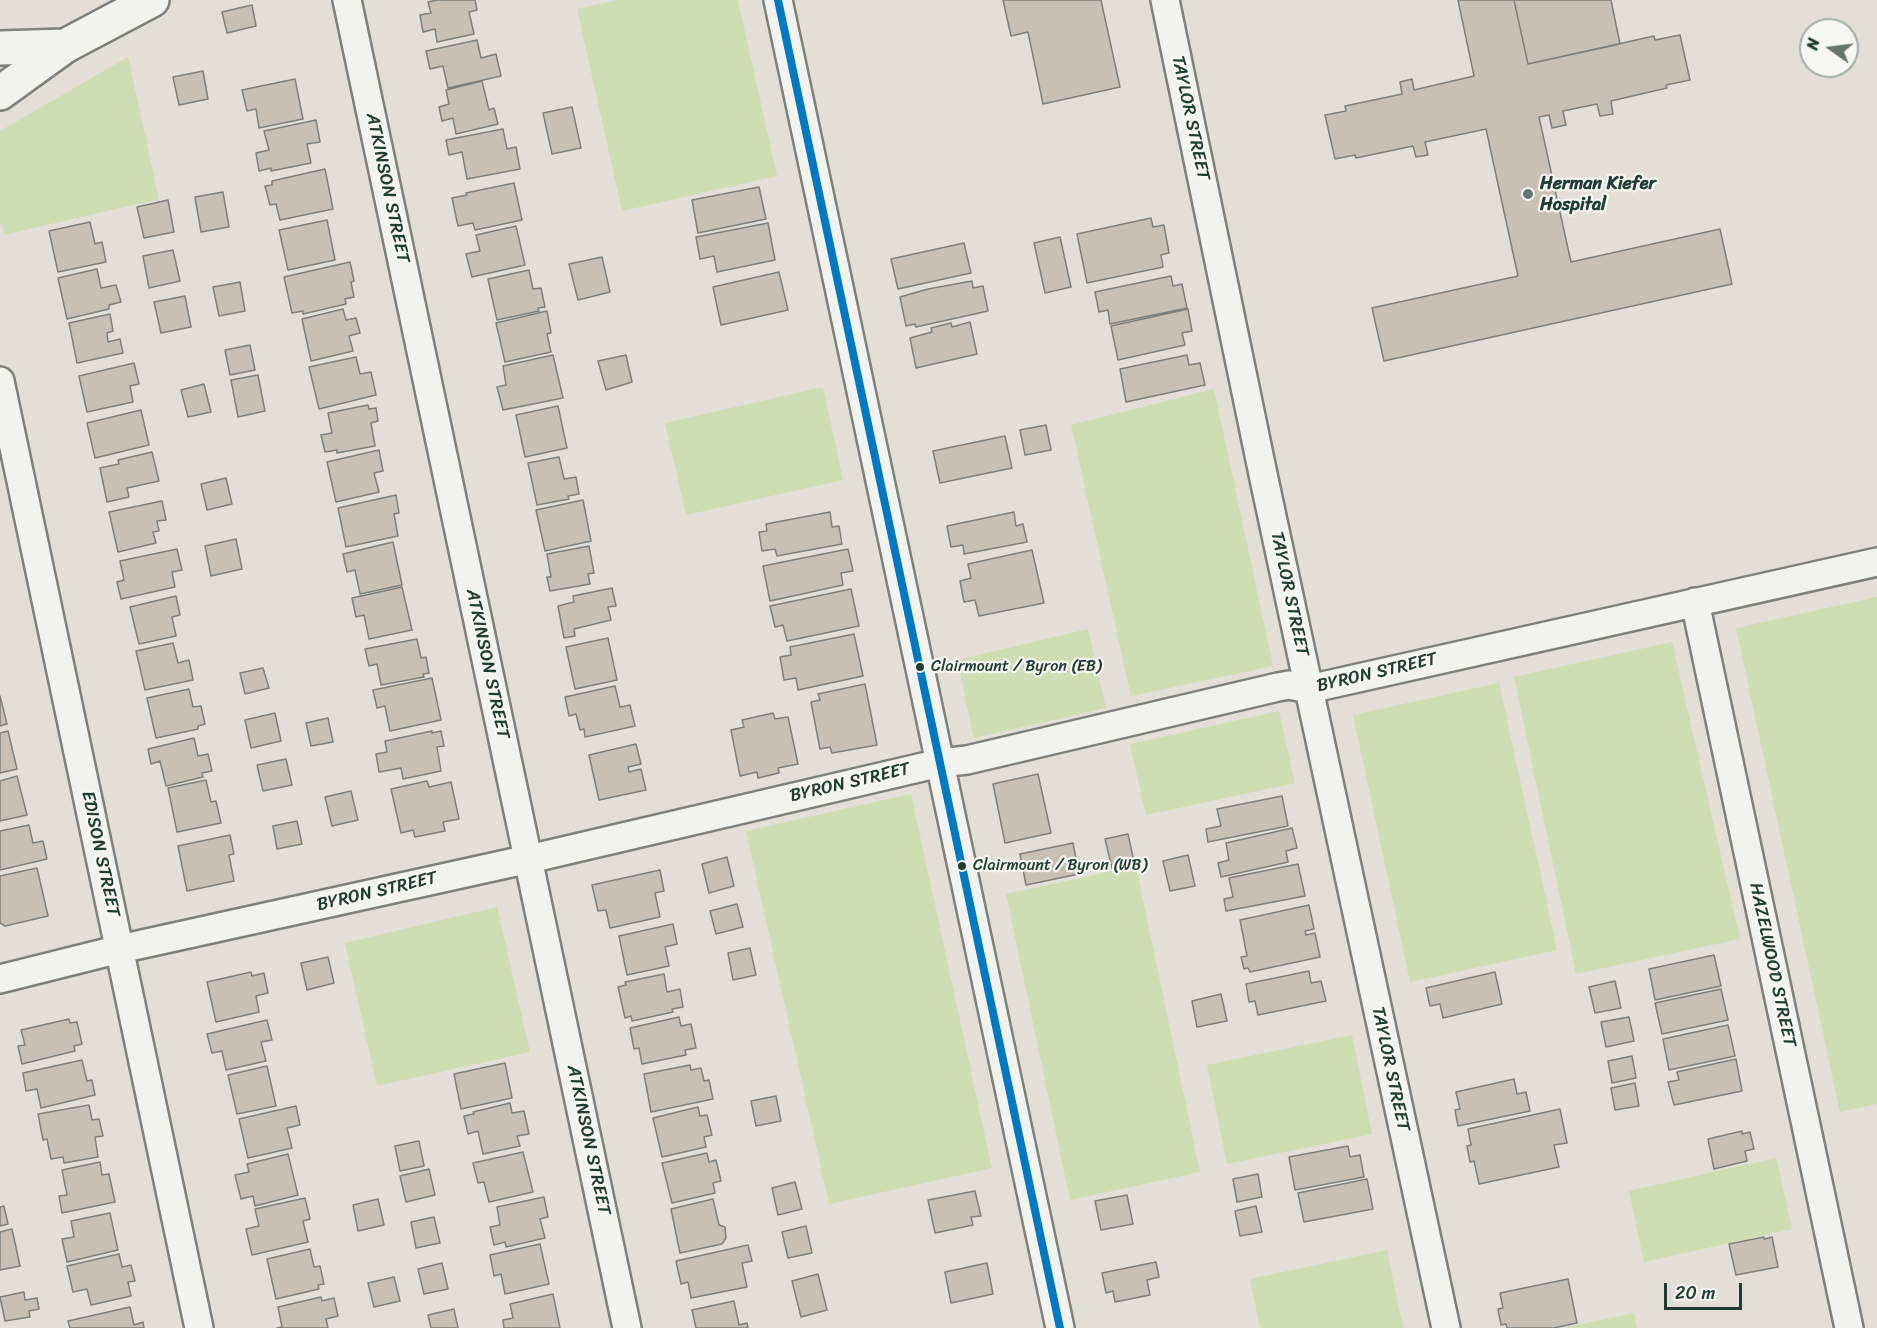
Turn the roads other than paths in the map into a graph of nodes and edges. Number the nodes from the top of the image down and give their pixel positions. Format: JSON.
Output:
{"nodes":[{"id":1,"x":152,"y":0,"type":"edge"},
{"id":2,"x":347,"y":0,"type":"edge"},
{"id":3,"x":778,"y":0,"type":"edge"},
{"id":4,"x":1166,"y":0,"type":"edge"},
{"id":5,"x":65,"y":46,"type":"junction"},
{"id":6,"x":1,"y":48,"type":"edge"},
{"id":7,"x":0,"y":93,"type":"edge"},
{"id":8,"x":0,"y":381,"type":"edge"},
{"id":9,"x":1877,"y":562,"type":"edge"},
{"id":10,"x":1695,"y":602,"type":"junction"},
{"id":11,"x":1309,"y":689,"type":"junction"},
{"id":12,"x":940,"y":763,"type":"junction"},
{"id":13,"x":529,"y":859,"type":"junction"},
{"id":14,"x":120,"y":949,"type":"junction"},
{"id":15,"x":0,"y":979,"type":"edge"},
{"id":16,"x":199,"y":1328,"type":"edge"},
{"id":17,"x":627,"y":1328,"type":"edge"},
{"id":18,"x":1060,"y":1328,"type":"edge"},
{"id":19,"x":1446,"y":1328,"type":"edge"},
{"id":20,"x":1849,"y":1328,"type":"edge"}],
"edges":[{"from":1,"to":5,"type":"main road"},
{"from":2,"to":13,"type":"street","name":"ATKINSON STREET"},
{"from":3,"to":12,"type":"street"},
{"from":4,"to":11,"type":"street","name":"TAYLOR STREET"},
{"from":5,"to":6,"type":"main road"},
{"from":5,"to":7,"type":"main road"},
{"from":8,"to":14,"type":"street","name":"EDISON STREET"},
{"from":9,"to":10,"type":"street","name":"BYRON STREET"},
{"from":10,"to":11,"type":"street","name":"BYRON STREET"},
{"from":10,"to":20,"type":"street","name":"HAZELWOOD STREET"},
{"from":11,"to":12,"type":"street","name":"BYRON STREET"},
{"from":11,"to":19,"type":"street","name":"TAYLOR STREET"},
{"from":12,"to":13,"type":"street","name":"BYRON STREET"},
{"from":12,"to":18,"type":"street"},
{"from":13,"to":14,"type":"street","name":"BYRON STREET"},
{"from":13,"to":17,"type":"street","name":"ATKINSON STREET"},
{"from":14,"to":15,"type":"street","name":"BYRON STREET"},
{"from":14,"to":16,"type":"street","name":"EDISON STREET"}]}
